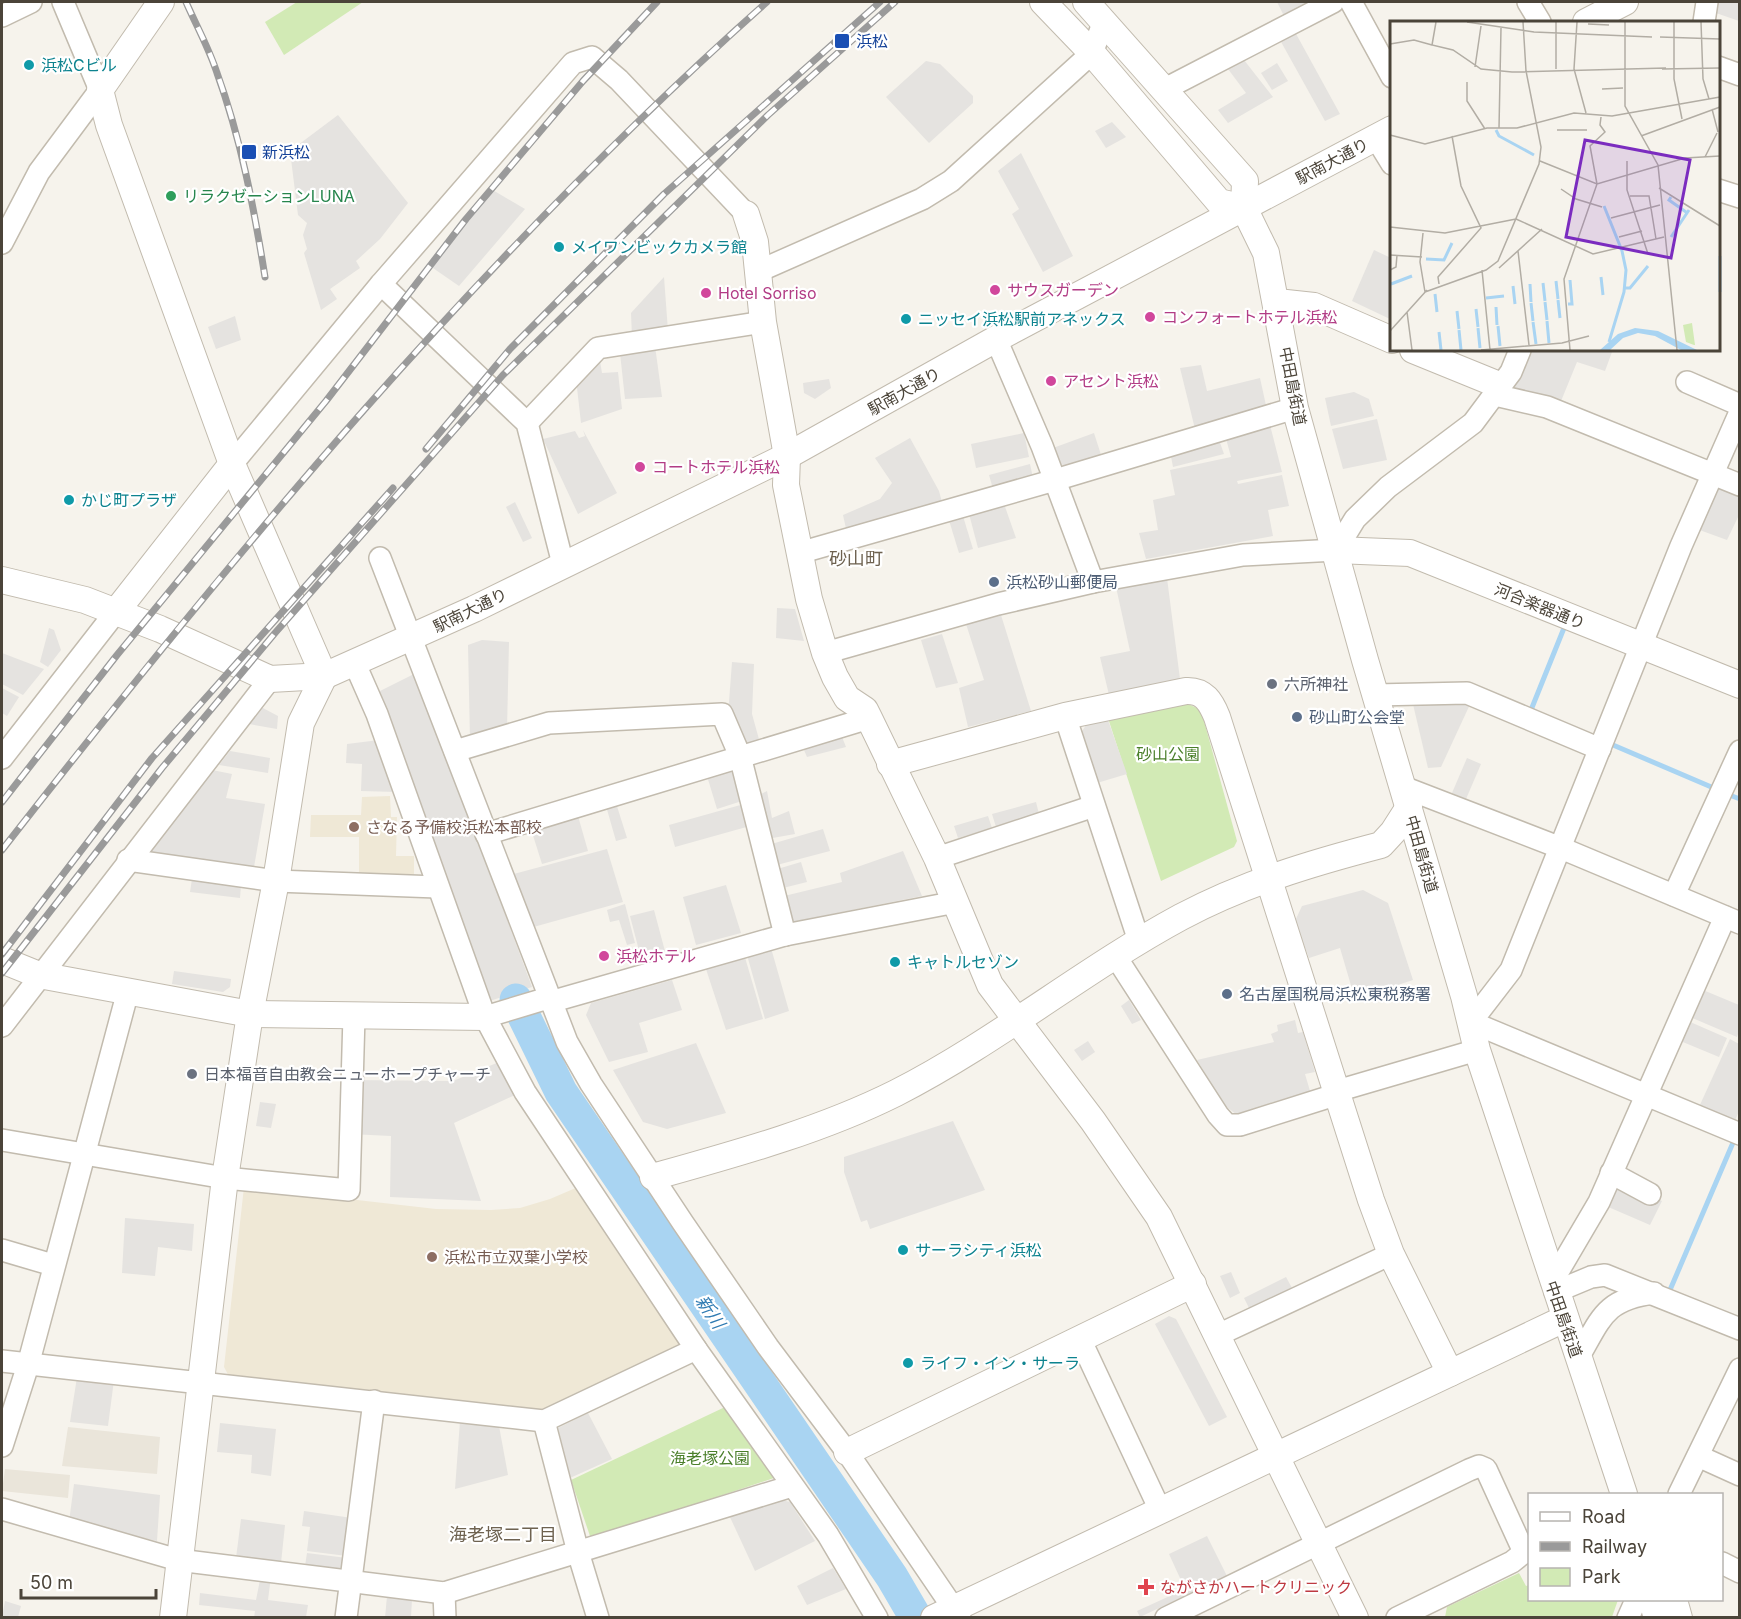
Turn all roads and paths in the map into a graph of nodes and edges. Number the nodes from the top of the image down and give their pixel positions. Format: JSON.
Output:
{"nodes":[{"id":1,"x":32,"y":2,"type":"edge"},
{"id":2,"x":63,"y":2,"type":"edge"},
{"id":3,"x":161,"y":2,"type":"edge"},
{"id":4,"x":1043,"y":2,"type":"edge"},
{"id":5,"x":1333,"y":2,"type":"edge"},
{"id":6,"x":1351,"y":2,"type":"edge"},
{"id":7,"x":1528,"y":2,"type":"edge"},
{"id":8,"x":1625,"y":2,"type":"edge"},
{"id":9,"x":1707,"y":2,"type":"edge"},
{"id":10,"x":1095,"y":8,"type":"edge"},
{"id":11,"x":2,"y":16,"type":"edge"},
{"id":12,"x":1539,"y":21,"type":"edge"},
{"id":13,"x":1588,"y":21,"type":"edge"},
{"id":14,"x":1704,"y":21,"type":"edge"},
{"id":15,"x":1067,"y":26,"type":"junction"},
{"id":16,"x":1092,"y":53,"type":"junction"},
{"id":17,"x":1720,"y":67,"type":"edge"},
{"id":18,"x":1390,"y":73,"type":"edge"},
{"id":19,"x":1740,"y":75,"type":"edge"},
{"id":20,"x":100,"y":90,"type":"junction"},
{"id":21,"x":1163,"y":90,"type":"junction"},
{"id":22,"x":1384,"y":134,"type":"edge"},
{"id":23,"x":1390,"y":156,"type":"edge"},
{"id":24,"x":1720,"y":190,"type":"edge"},
{"id":25,"x":1740,"y":196,"type":"edge"},
{"id":26,"x":2,"y":205,"type":"edge"},
{"id":27,"x":1244,"y":208,"type":"junction"},
{"id":28,"x":746,"y":214,"type":"joint"},
{"id":29,"x":6,"y":234,"type":"edge"},
{"id":30,"x":759,"y":271,"type":"junction"},
{"id":31,"x":381,"y":284,"type":"junction"},
{"id":32,"x":1277,"y":303,"type":"junction"},
{"id":33,"x":763,"y":322,"type":"junction"},
{"id":34,"x":996,"y":339,"type":"junction"},
{"id":35,"x":1390,"y":339,"type":"edge"},
{"id":36,"x":1415,"y":351,"type":"edge"},
{"id":37,"x":1520,"y":351,"type":"edge"},
{"id":38,"x":1688,"y":382,"type":"dead end"},
{"id":39,"x":1497,"y":390,"type":"junction"},
{"id":40,"x":1740,"y":405,"type":"edge"},
{"id":41,"x":1295,"y":408,"type":"junction"},
{"id":42,"x":1740,"y":412,"type":"edge"},
{"id":43,"x":527,"y":423,"type":"junction"},
{"id":44,"x":787,"y":456,"type":"junction"},
{"id":45,"x":232,"y":464,"type":"junction"},
{"id":46,"x":1712,"y":474,"type":"junction"},
{"id":47,"x":1055,"y":480,"type":"junction"},
{"id":48,"x":1740,"y":485,"type":"edge"},
{"id":49,"x":1336,"y":550,"type":"junction"},
{"id":50,"x":799,"y":553,"type":"junction"},
{"id":51,"x":380,"y":558,"type":"dead end"},
{"id":52,"x":563,"y":564,"type":"junction"},
{"id":53,"x":2,"y":580,"type":"edge"},
{"id":54,"x":1093,"y":582,"type":"junction"},
{"id":55,"x":115,"y":613,"type":"junction"},
{"id":56,"x":409,"y":639,"type":"junction"},
{"id":57,"x":1640,"y":646,"type":"junction"},
{"id":58,"x":825,"y":653,"type":"junction"},
{"id":59,"x":360,"y":662,"type":"junction"},
{"id":60,"x":324,"y":676,"type":"junction"},
{"id":61,"x":270,"y":679,"type":"junction"},
{"id":62,"x":1740,"y":685,"type":"edge"},
{"id":63,"x":1375,"y":695,"type":"junction"},
{"id":64,"x":1065,"y":716,"type":"junction"},
{"id":65,"x":869,"y":718,"type":"junction"},
{"id":66,"x":1602,"y":743,"type":"junction"},
{"id":67,"x":455,"y":751,"type":"junction"},
{"id":68,"x":1740,"y":751,"type":"edge"},
{"id":69,"x":740,"y":756,"type":"junction"},
{"id":70,"x":2,"y":758,"type":"edge"},
{"id":71,"x":890,"y":764,"type":"junction"},
{"id":72,"x":1727,"y":789,"type":"edge"},
{"id":73,"x":1406,"y":797,"type":"junction"},
{"id":74,"x":1094,"y":806,"type":"junction"},
{"id":75,"x":486,"y":834,"type":"junction"},
{"id":76,"x":1381,"y":844,"type":"junction"},
{"id":77,"x":1561,"y":848,"type":"junction"},
{"id":78,"x":937,"y":858,"type":"junction"},
{"id":79,"x":128,"y":860,"type":"junction"},
{"id":80,"x":1426,"y":866,"type":"junction"},
{"id":81,"x":1267,"y":878,"type":"junction"},
{"id":82,"x":276,"y":881,"type":"junction"},
{"id":83,"x":437,"y":886,"type":"junction"},
{"id":84,"x":1674,"y":895,"type":"junction"},
{"id":85,"x":956,"y":902,"type":"junction"},
{"id":86,"x":1732,"y":920,"type":"edge"},
{"id":87,"x":785,"y":935,"type":"junction"},
{"id":88,"x":1139,"y":941,"type":"junction"},
{"id":89,"x":1116,"y":957,"type":"junction"},
{"id":90,"x":2,"y":960,"type":"edge"},
{"id":91,"x":39,"y":975,"type":"junction"},
{"id":92,"x":128,"y":991,"type":"junction"},
{"id":93,"x":545,"y":1001,"type":"junction"},
{"id":94,"x":250,"y":1014,"type":"junction"},
{"id":95,"x":354,"y":1016,"type":"junction"},
{"id":96,"x":490,"y":1016,"type":"junction"},
{"id":97,"x":1016,"y":1022,"type":"junction"},
{"id":98,"x":1471,"y":1022,"type":"junction"},
{"id":99,"x":2,"y":1026,"type":"edge"},
{"id":100,"x":1477,"y":1050,"type":"junction"},
{"id":101,"x":1338,"y":1093,"type":"junction"},
{"id":102,"x":1645,"y":1094,"type":"junction"},
{"id":103,"x":1735,"y":1132,"type":"edge"},
{"id":104,"x":2,"y":1140,"type":"edge"},
{"id":105,"x":86,"y":1156,"type":"junction"},
{"id":106,"x":1611,"y":1173,"type":"junction"},
{"id":107,"x":653,"y":1177,"type":"junction"},
{"id":108,"x":225,"y":1178,"type":"junction"},
{"id":109,"x":1650,"y":1194,"type":"dead end"},
{"id":110,"x":2,"y":1250,"type":"edge"},
{"id":111,"x":1391,"y":1254,"type":"junction"},
{"id":112,"x":53,"y":1265,"type":"junction"},
{"id":113,"x":1193,"y":1284,"type":"junction"},
{"id":114,"x":1553,"y":1287,"type":"junction"},
{"id":115,"x":1654,"y":1293,"type":"junction"},
{"id":116,"x":1564,"y":1318,"type":"junction"},
{"id":117,"x":1740,"y":1329,"type":"edge"},
{"id":118,"x":1218,"y":1335,"type":"junction"},
{"id":119,"x":1081,"y":1341,"type":"junction"},
{"id":120,"x":696,"y":1349,"type":"junction"},
{"id":121,"x":1578,"y":1358,"type":"junction"},
{"id":122,"x":2,"y":1361,"type":"edge"},
{"id":123,"x":28,"y":1365,"type":"junction"},
{"id":124,"x":1740,"y":1369,"type":"edge"},
{"id":125,"x":1450,"y":1373,"type":"junction"},
{"id":126,"x":202,"y":1382,"type":"junction"},
{"id":127,"x":374,"y":1401,"type":"junction"},
{"id":128,"x":544,"y":1421,"type":"junction"},
{"id":129,"x":2,"y":1446,"type":"edge"},
{"id":130,"x":847,"y":1452,"type":"junction"},
{"id":131,"x":1277,"y":1455,"type":"junction"},
{"id":132,"x":1698,"y":1456,"type":"junction"},
{"id":133,"x":1740,"y":1475,"type":"edge"},
{"id":134,"x":792,"y":1486,"type":"junction"},
{"id":135,"x":1624,"y":1493,"type":"edge"},
{"id":136,"x":1680,"y":1493,"type":"edge"},
{"id":137,"x":2,"y":1509,"type":"edge"},
{"id":138,"x":1160,"y":1510,"type":"junction"},
{"id":139,"x":1320,"y":1544,"type":"junction"},
{"id":140,"x":578,"y":1552,"type":"junction"},
{"id":141,"x":178,"y":1560,"type":"junction"},
{"id":142,"x":1723,"y":1564,"type":"edge"},
{"id":143,"x":1740,"y":1572,"type":"edge"},
{"id":144,"x":350,"y":1582,"type":"junction"},
{"id":145,"x":444,"y":1593,"type":"junction"},
{"id":146,"x":1635,"y":1601,"type":"edge"},
{"id":147,"x":1653,"y":1601,"type":"edge"},
{"id":148,"x":1675,"y":1601,"type":"edge"},
{"id":149,"x":948,"y":1614,"type":"edge"},
{"id":150,"x":1176,"y":1615,"type":"edge"},
{"id":151,"x":1412,"y":1615,"type":"edge"},
{"id":152,"x":173,"y":1617,"type":"edge"},
{"id":153,"x":346,"y":1617,"type":"edge"},
{"id":154,"x":445,"y":1617,"type":"edge"},
{"id":155,"x":598,"y":1617,"type":"edge"},
{"id":156,"x":877,"y":1617,"type":"edge"},
{"id":157,"x":1355,"y":1617,"type":"edge"},
{"id":158,"x":1628,"y":1617,"type":"edge"},
{"id":159,"x":1657,"y":1617,"type":"edge"},
{"id":160,"x":1679,"y":1617,"type":"edge"}],
"edges":[{"from":1,"to":11,"type":"street"},
{"from":2,"to":20,"type":"street"},
{"from":3,"to":20,"type":"street"},
{"from":4,"to":15,"type":"street"},
{"from":5,"to":21,"type":"street"},
{"from":6,"to":18,"type":"street"},
{"from":7,"to":12,"type":"street"},
{"from":8,"to":13,"type":"street"},
{"from":9,"to":14,"type":"street"},
{"from":10,"to":15,"type":"street"},
{"from":10,"to":16,"type":"street"},
{"from":10,"to":21,"type":"street"},
{"from":15,"to":16,"type":"street"},
{"from":16,"to":27,"type":"street"},
{"from":16,"to":30,"type":"street"},
{"from":17,"to":19,"type":"street"},
{"from":20,"to":29,"type":"street"},
{"from":20,"to":45,"type":"street"},
{"from":21,"to":27,"type":"street"},
{"from":22,"to":23,"type":"street"},
{"from":22,"to":27,"type":"street","name":"駅南大通り"},
{"from":24,"to":25,"type":"street"},
{"from":26,"to":29,"type":"street"},
{"from":27,"to":32,"type":"street","name":"中田島街道"},
{"from":27,"to":34,"type":"street","name":"駅南大通り"},
{"from":28,"to":30,"type":"street"},
{"from":28,"to":31,"type":"street"},
{"from":30,"to":33,"type":"street"},
{"from":31,"to":43,"type":"street"},
{"from":31,"to":45,"type":"street"},
{"from":32,"to":35,"type":"street"},
{"from":32,"to":41,"type":"street","name":"中田島街道"},
{"from":33,"to":43,"type":"street"},
{"from":33,"to":44,"type":"street"},
{"from":34,"to":44,"type":"street","name":"駅南大通り"},
{"from":34,"to":47,"type":"street"},
{"from":36,"to":39,"type":"street"},
{"from":37,"to":39,"type":"street"},
{"from":38,"to":40,"type":"street"},
{"from":39,"to":46,"type":"street"},
{"from":39,"to":49,"type":"street"},
{"from":41,"to":47,"type":"street"},
{"from":41,"to":49,"type":"street","name":"中田島街道"},
{"from":42,"to":46,"type":"street"},
{"from":43,"to":52,"type":"street"},
{"from":44,"to":50,"type":"street"},
{"from":44,"to":52,"type":"street","name":"駅南大通り"},
{"from":45,"to":55,"type":"street"},
{"from":45,"to":60,"type":"street"},
{"from":46,"to":48,"type":"street"},
{"from":46,"to":57,"type":"street"},
{"from":47,"to":50,"type":"street"},
{"from":47,"to":54,"type":"street"},
{"from":49,"to":54,"type":"street"},
{"from":49,"to":57,"type":"street","name":"河合楽器通り"},
{"from":49,"to":63,"type":"street","name":"中田島街道"},
{"from":50,"to":58,"type":"street"},
{"from":51,"to":56,"type":"street"},
{"from":52,"to":56,"type":"street","name":"駅南大通り"},
{"from":53,"to":55,"type":"street"},
{"from":54,"to":58,"type":"street"},
{"from":55,"to":61,"type":"street"},
{"from":55,"to":70,"type":"street"},
{"from":56,"to":59,"type":"street","name":"駅南大通り"},
{"from":56,"to":67,"type":"street"},
{"from":57,"to":62,"type":"street","name":"河合楽器通り"},
{"from":57,"to":66,"type":"street"},
{"from":58,"to":65,"type":"street"},
{"from":59,"to":60,"type":"street","name":"駅南大通り"},
{"from":59,"to":83,"type":"street"},
{"from":60,"to":61,"type":"street","name":"駅南大通り"},
{"from":60,"to":82,"type":"street"},
{"from":61,"to":79,"type":"street"},
{"from":63,"to":66,"type":"street"},
{"from":63,"to":73,"type":"street","name":"中田島街道"},
{"from":64,"to":71,"type":"street"},
{"from":64,"to":74,"type":"street"},
{"from":64,"to":81,"type":"street"},
{"from":65,"to":69,"type":"street"},
{"from":65,"to":71,"type":"street"},
{"from":66,"to":77,"type":"street"},
{"from":67,"to":69,"type":"street"},
{"from":67,"to":75,"type":"street"},
{"from":68,"to":72,"type":"street"},
{"from":69,"to":75,"type":"street"},
{"from":69,"to":87,"type":"street"},
{"from":71,"to":78,"type":"street"},
{"from":72,"to":84,"type":"street"},
{"from":73,"to":76,"type":"street"},
{"from":73,"to":77,"type":"street"},
{"from":73,"to":80,"type":"street","name":"中田島街道"},
{"from":74,"to":78,"type":"street"},
{"from":74,"to":88,"type":"street"},
{"from":75,"to":93,"type":"street"},
{"from":76,"to":80,"type":"street"},
{"from":76,"to":81,"type":"street"},
{"from":77,"to":84,"type":"street"},
{"from":77,"to":98,"type":"street"},
{"from":78,"to":85,"type":"street"},
{"from":79,"to":82,"type":"street"},
{"from":79,"to":91,"type":"street"},
{"from":80,"to":98,"type":"street","name":"中田島街道"},
{"from":81,"to":88,"type":"street"},
{"from":81,"to":101,"type":"street"},
{"from":82,"to":83,"type":"street"},
{"from":82,"to":94,"type":"street"},
{"from":83,"to":96,"type":"street"},
{"from":84,"to":86,"type":"street"},
{"from":85,"to":87,"type":"street"},
{"from":85,"to":97,"type":"street"},
{"from":86,"to":102,"type":"street"},
{"from":87,"to":93,"type":"street"},
{"from":88,"to":89,"type":"street"},
{"from":89,"to":97,"type":"street"},
{"from":89,"to":101,"type":"street"},
{"from":90,"to":91,"type":"street"},
{"from":91,"to":92,"type":"street"},
{"from":91,"to":99,"type":"street"},
{"from":92,"to":94,"type":"street"},
{"from":92,"to":105,"type":"street"},
{"from":93,"to":96,"type":"street"},
{"from":93,"to":107,"type":"street"},
{"from":94,"to":95,"type":"street"},
{"from":94,"to":108,"type":"street"},
{"from":95,"to":96,"type":"street"},
{"from":95,"to":108,"type":"street"},
{"from":96,"to":120,"type":"street"},
{"from":97,"to":107,"type":"street"},
{"from":97,"to":113,"type":"street"},
{"from":98,"to":100,"type":"street","name":"中田島街道"},
{"from":98,"to":102,"type":"street"},
{"from":100,"to":101,"type":"street"},
{"from":100,"to":114,"type":"street","name":"中田島街道"},
{"from":101,"to":111,"type":"street"},
{"from":102,"to":103,"type":"street"},
{"from":102,"to":106,"type":"street"},
{"from":104,"to":105,"type":"street"},
{"from":105,"to":108,"type":"street"},
{"from":105,"to":112,"type":"street"},
{"from":106,"to":109,"type":"street"},
{"from":106,"to":114,"type":"street"},
{"from":107,"to":130,"type":"street"},
{"from":108,"to":126,"type":"street"},
{"from":110,"to":112,"type":"street"},
{"from":111,"to":118,"type":"street"},
{"from":111,"to":125,"type":"street"},
{"from":112,"to":123,"type":"street"},
{"from":113,"to":118,"type":"street"},
{"from":113,"to":119,"type":"street"},
{"from":114,"to":115,"type":"street"},
{"from":114,"to":116,"type":"street","name":"中田島街道"},
{"from":115,"to":117,"type":"street"},
{"from":115,"to":121,"type":"street"},
{"from":116,"to":121,"type":"street","name":"中田島街道"},
{"from":116,"to":125,"type":"street"},
{"from":118,"to":131,"type":"street"},
{"from":119,"to":130,"type":"street"},
{"from":119,"to":138,"type":"street"},
{"from":120,"to":128,"type":"street"},
{"from":120,"to":134,"type":"street"},
{"from":121,"to":135,"type":"street","name":"中田島街道"},
{"from":122,"to":123,"type":"street"},
{"from":123,"to":126,"type":"street"},
{"from":123,"to":129,"type":"street"},
{"from":124,"to":132,"type":"street"},
{"from":125,"to":131,"type":"street"},
{"from":126,"to":127,"type":"street"},
{"from":126,"to":141,"type":"street"},
{"from":127,"to":128,"type":"street"},
{"from":127,"to":144,"type":"street"},
{"from":128,"to":140,"type":"street"},
{"from":130,"to":149,"type":"street"},
{"from":131,"to":138,"type":"street"},
{"from":131,"to":139,"type":"street"},
{"from":132,"to":133,"type":"street"},
{"from":132,"to":136,"type":"street"},
{"from":134,"to":140,"type":"street"},
{"from":134,"to":156,"type":"street"},
{"from":137,"to":141,"type":"street"},
{"from":138,"to":149,"type":"street"},
{"from":139,"to":150,"type":"street"},
{"from":139,"to":151,"type":"street"},
{"from":139,"to":157,"type":"street"},
{"from":140,"to":145,"type":"street"},
{"from":140,"to":155,"type":"street"},
{"from":141,"to":144,"type":"street"},
{"from":141,"to":152,"type":"street"},
{"from":142,"to":143,"type":"street"},
{"from":144,"to":145,"type":"street"},
{"from":144,"to":153,"type":"street"},
{"from":145,"to":154,"type":"street"},
{"from":146,"to":158,"type":"street"},
{"from":147,"to":159,"type":"street"},
{"from":148,"to":160,"type":"street"}]}
